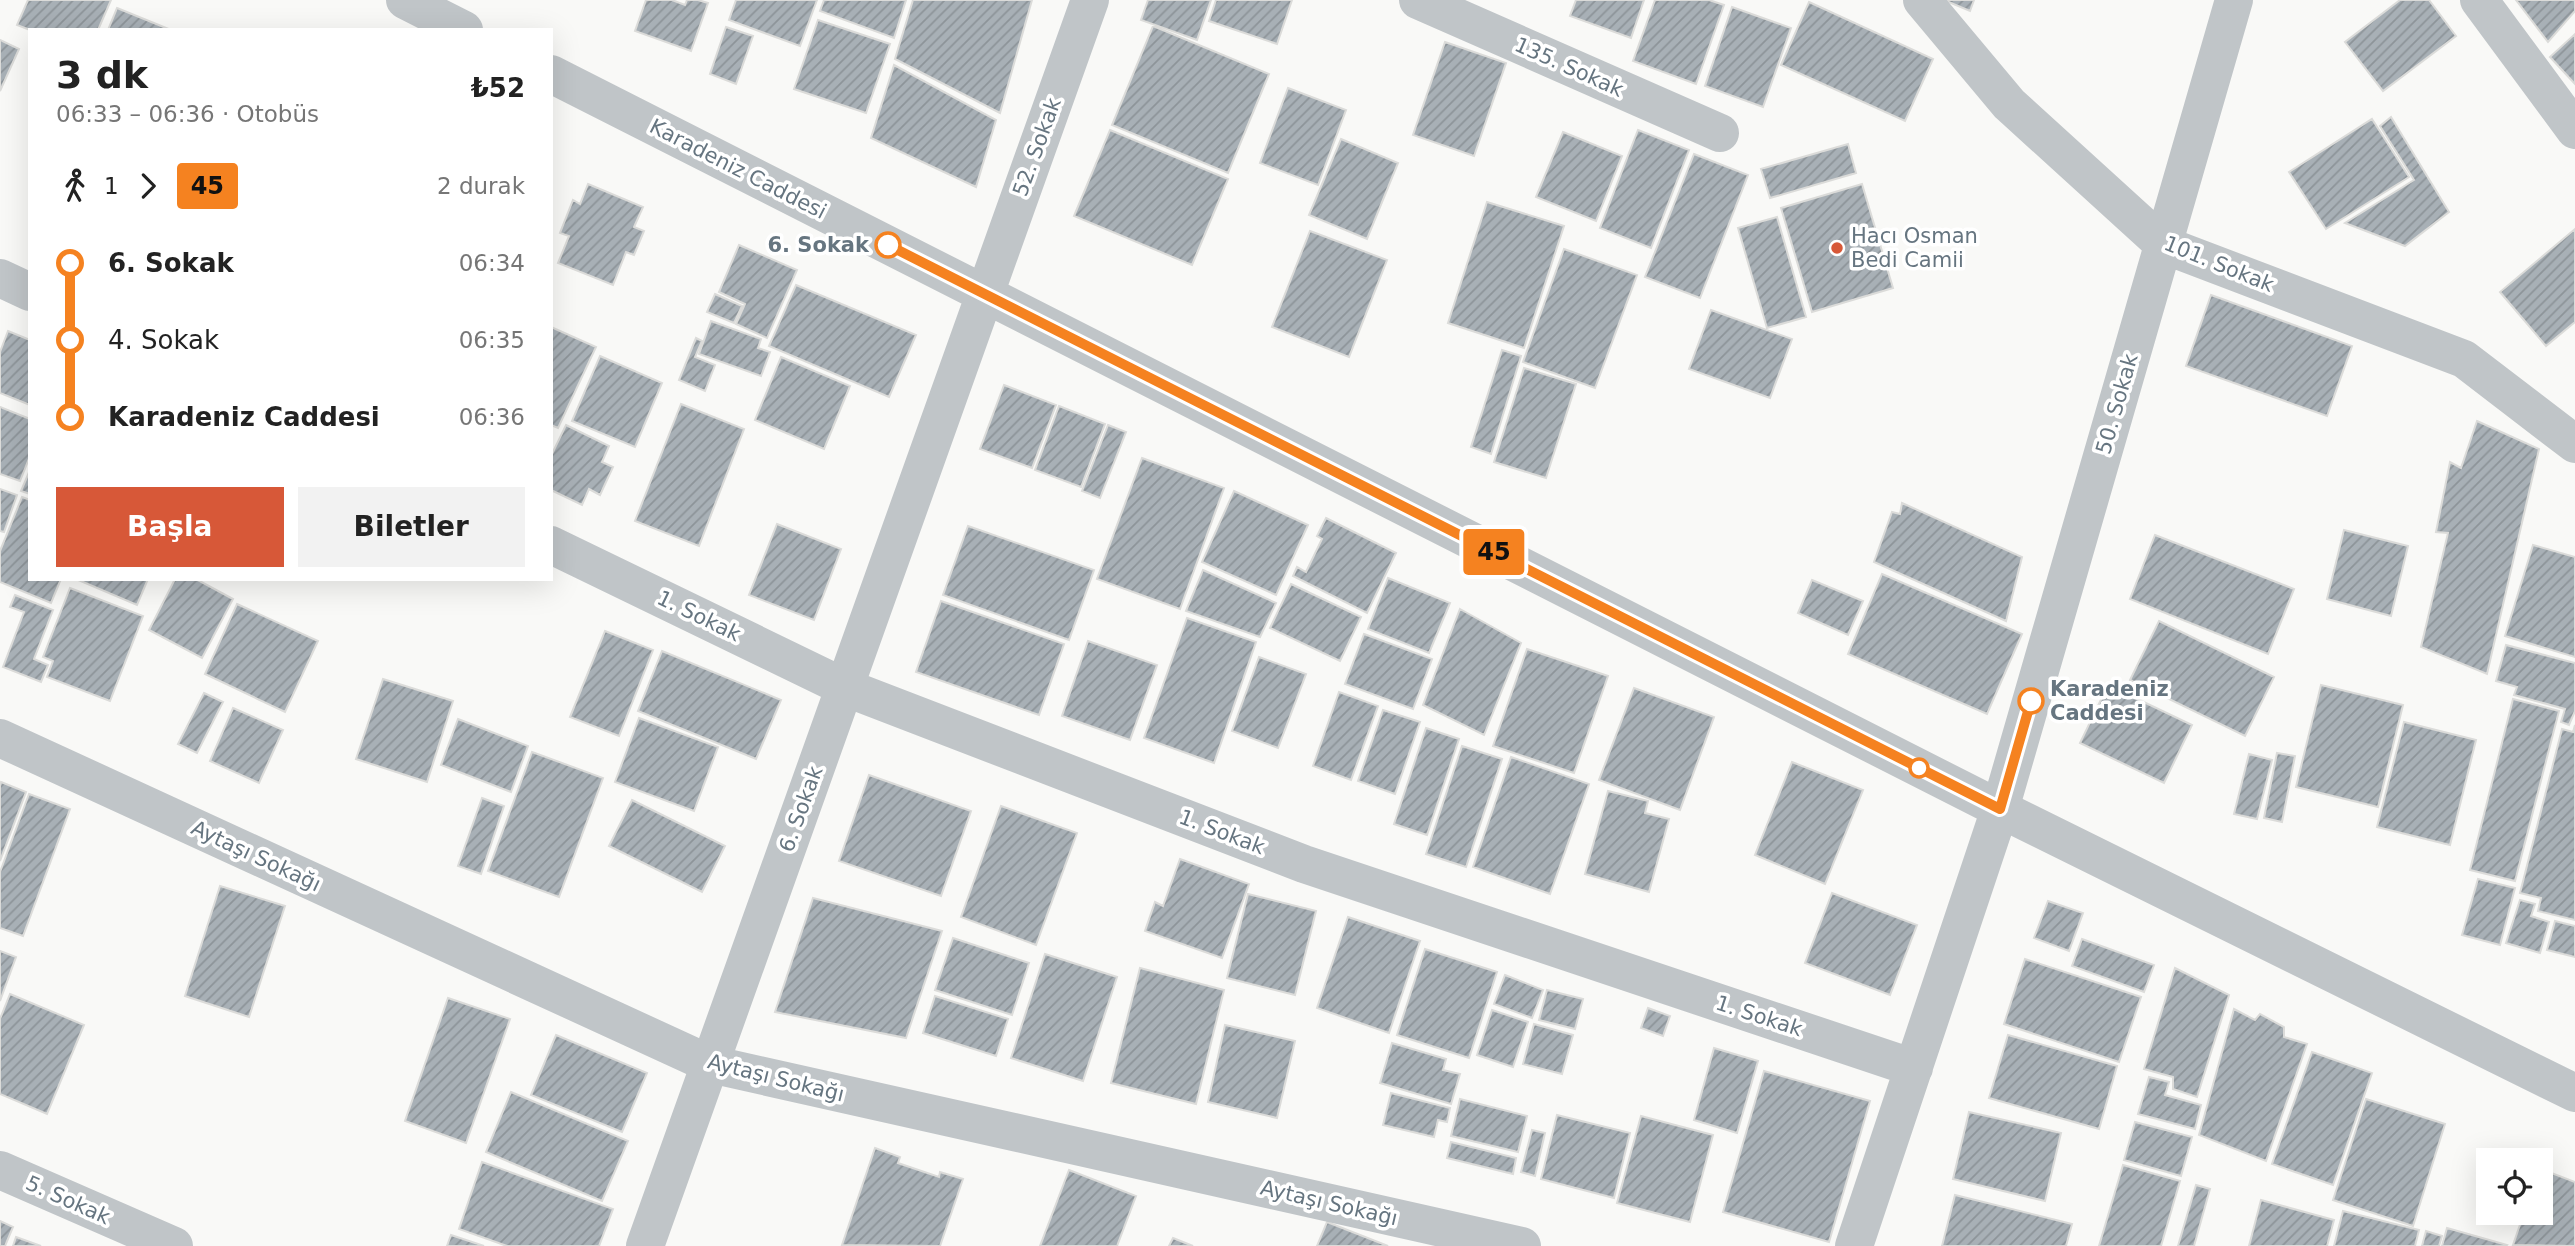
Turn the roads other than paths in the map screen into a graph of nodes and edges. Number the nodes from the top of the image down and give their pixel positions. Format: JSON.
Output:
{"nodes":[{"id":1,"x":405,"y":0,"type":"edge"},
{"id":2,"x":1090,"y":0,"type":"edge"},
{"id":3,"x":1418,"y":0,"type":"edge"},
{"id":4,"x":1922,"y":0,"type":"edge"},
{"id":5,"x":2234,"y":0,"type":"edge"},
{"id":6,"x":2479,"y":0,"type":"edge"},
{"id":7,"x":460,"y":28,"type":"edge"},
{"id":8,"x":553,"y":75,"type":"edge"},
{"id":9,"x":2575,"y":130,"type":"edge"},
{"id":10,"x":1720,"y":133,"type":"dead end"},
{"id":11,"x":2164,"y":245,"type":"junction"},
{"id":12,"x":0,"y":278,"type":"edge"},
{"id":13,"x":28,"y":291,"type":"edge"},
{"id":14,"x":985,"y":294,"type":"junction"},
{"id":15,"x":2575,"y":444,"type":"edge"},
{"id":16,"x":553,"y":546,"type":"edge"},
{"id":17,"x":844,"y":687,"type":"junction"},
{"id":18,"x":0,"y":738,"type":"edge"},
{"id":19,"x":2000,"y":809,"type":"junction"},
{"id":20,"x":710,"y":1064,"type":"junction"},
{"id":21,"x":1914,"y":1068,"type":"junction"},
{"id":22,"x":2575,"y":1093,"type":"edge"},
{"id":23,"x":0,"y":1170,"type":"edge"},
{"id":24,"x":174,"y":1246,"type":"edge"},
{"id":25,"x":645,"y":1246,"type":"edge"},
{"id":26,"x":1522,"y":1246,"type":"edge"},
{"id":27,"x":1854,"y":1246,"type":"edge"}],
"edges":[{"from":1,"to":7,"type":"street"},
{"from":2,"to":14,"type":"street","name":"52. Sokak"},
{"from":3,"to":10,"type":"street","name":"135. Sokak"},
{"from":4,"to":11,"type":"street","name":"101. Sokak"},
{"from":5,"to":11,"type":"street","name":"50. Sokak"},
{"from":6,"to":9,"type":"street"},
{"from":8,"to":14,"type":"street","name":"Karadeniz Caddesi"},
{"from":11,"to":15,"type":"street","name":"101. Sokak"},
{"from":11,"to":19,"type":"street","name":"50. Sokak"},
{"from":12,"to":13,"type":"street"},
{"from":14,"to":17,"type":"street","name":"6. Sokak"},
{"from":14,"to":19,"type":"street","name":"Karadeniz Caddesi"},
{"from":16,"to":17,"type":"street","name":"1. Sokak"},
{"from":17,"to":20,"type":"street","name":"6. Sokak"},
{"from":17,"to":21,"type":"street","name":"1. Sokak"},
{"from":18,"to":20,"type":"street","name":"Aytaşı Sokağı"},
{"from":19,"to":21,"type":"street","name":"50. Sokak"},
{"from":19,"to":22,"type":"street","name":"Karadeniz Caddesi"},
{"from":20,"to":25,"type":"street","name":"6. Sokak"},
{"from":20,"to":26,"type":"street","name":"Aytaşı Sokağı"},
{"from":21,"to":27,"type":"street","name":"50. Sokak"},
{"from":23,"to":24,"type":"street","name":"5. Sokak"}]}
